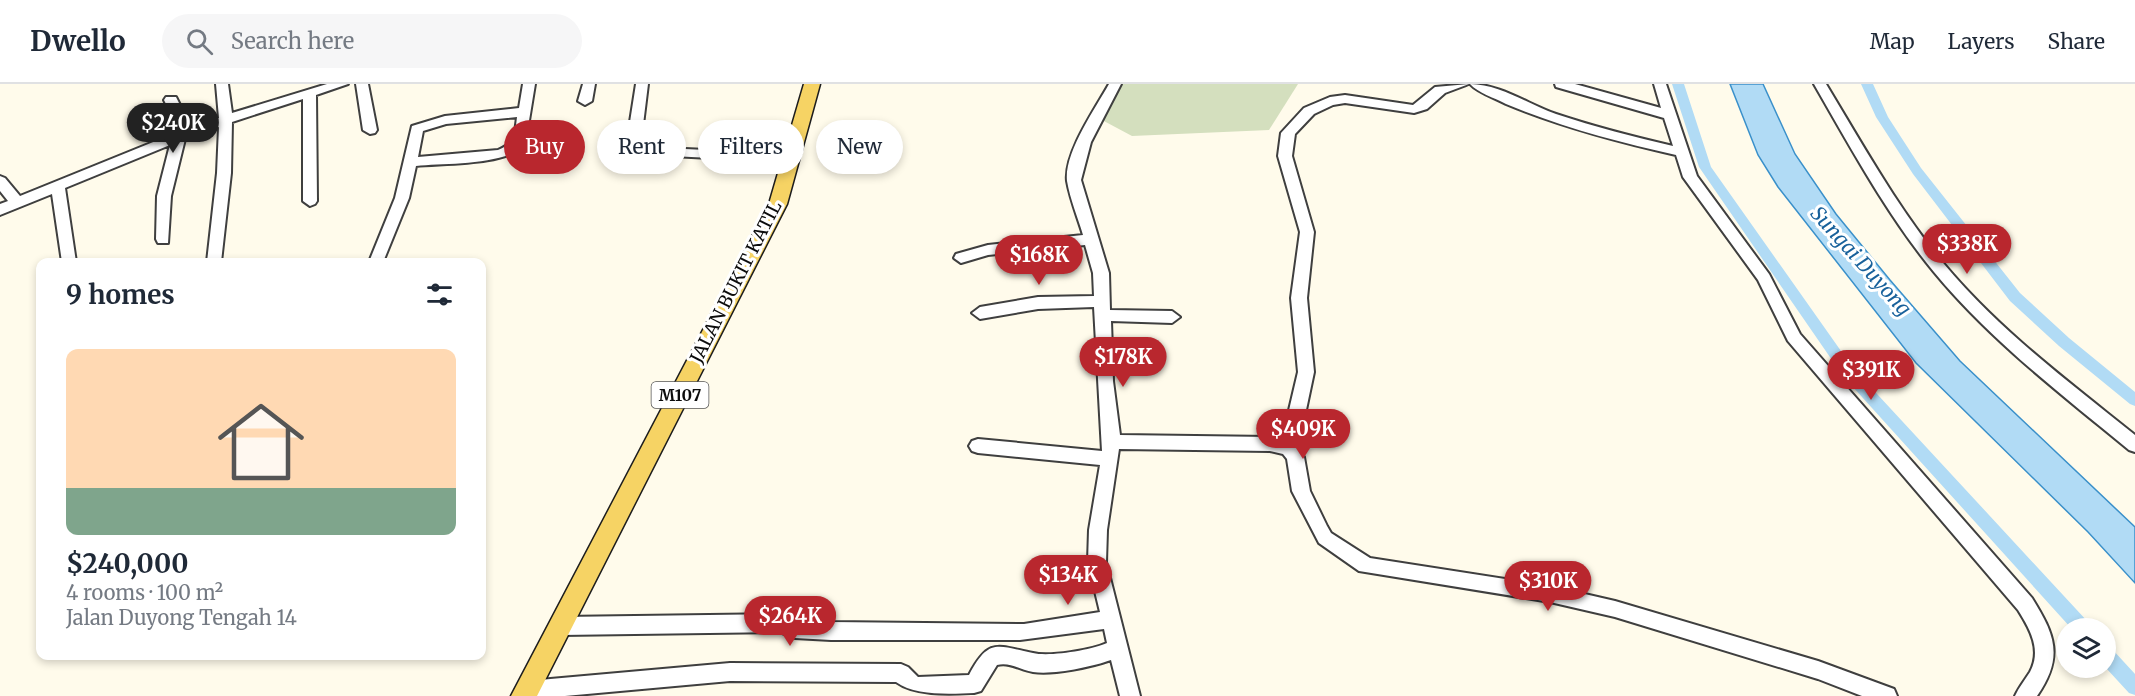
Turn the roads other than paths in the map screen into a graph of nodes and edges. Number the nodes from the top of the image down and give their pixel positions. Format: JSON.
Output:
{"nodes":[{"id":1,"x":222,"y":84,"type":"edge"},
{"id":2,"x":342,"y":84,"type":"edge"},
{"id":3,"x":362,"y":84,"type":"edge"},
{"id":4,"x":529,"y":84,"type":"edge"},
{"id":5,"x":589,"y":84,"type":"edge"},
{"id":6,"x":642,"y":84,"type":"edge"},
{"id":7,"x":812,"y":84,"type":"edge"},
{"id":8,"x":1115,"y":84,"type":"edge"},
{"id":9,"x":1463,"y":84,"type":"edge"},
{"id":10,"x":1476,"y":84,"type":"edge"},
{"id":11,"x":1561,"y":84,"type":"edge"},
{"id":12,"x":1660,"y":84,"type":"edge"},
{"id":13,"x":1820,"y":84,"type":"edge"},
{"id":14,"x":309,"y":93,"type":"junction"},
{"id":15,"x":171,"y":100,"type":"dead end"},
{"id":16,"x":585,"y":101,"type":"dead end"},
{"id":17,"x":524,"y":112,"type":"junction"},
{"id":18,"x":1670,"y":115,"type":"junction"},
{"id":19,"x":228,"y":117,"type":"junction"},
{"id":20,"x":802,"y":120,"type":"edge"},
{"id":21,"x":370,"y":130,"type":"dead end"},
{"id":22,"x":184,"y":133,"type":"junction"},
{"id":23,"x":1681,"y":152,"type":"junction"},
{"id":24,"x":698,"y":154,"type":"edge"},
{"id":25,"x":409,"y":162,"type":"junction"},
{"id":26,"x":786,"y":174,"type":"edge"},
{"id":27,"x":0,"y":182,"type":"edge"},
{"id":28,"x":58,"y":186,"type":"junction"},
{"id":29,"x":310,"y":201,"type":"dead end"},
{"id":30,"x":17,"y":203,"type":"junction"},
{"id":31,"x":0,"y":210,"type":"edge"},
{"id":32,"x":163,"y":239,"type":"dead end"},
{"id":33,"x":1092,"y":239,"type":"junction"},
{"id":34,"x":68,"y":258,"type":"edge"},
{"id":35,"x":214,"y":258,"type":"edge"},
{"id":36,"x":377,"y":258,"type":"edge"},
{"id":37,"x":961,"y":258,"type":"dead end"},
{"id":38,"x":1103,"y":308,"type":"junction"},
{"id":39,"x":980,"y":313,"type":"dead end"},
{"id":40,"x":1172,"y":317,"type":"dead end"},
{"id":41,"x":978,"y":446,"type":"dead end"},
{"id":42,"x":2135,"y":446,"type":"edge"},
{"id":43,"x":1289,"y":449,"type":"junction"},
{"id":44,"x":1110,"y":451,"type":"junction"},
{"id":45,"x":1112,"y":619,"type":"junction"},
{"id":46,"x":561,"y":626,"type":"junction"},
{"id":47,"x":1118,"y":647,"type":"junction"},
{"id":48,"x":526,"y":693,"type":"edge"},
{"id":49,"x":1130,"y":696,"type":"edge"},
{"id":50,"x":1887,"y":696,"type":"edge"},
{"id":51,"x":2025,"y":696,"type":"edge"}],
"edges":[{"from":1,"to":19,"type":"street"},
{"from":2,"to":14,"type":"street"},
{"from":3,"to":21,"type":"street"},
{"from":4,"to":17,"type":"street"},
{"from":5,"to":16,"type":"street"},
{"from":6,"to":24,"type":"street"},
{"from":7,"to":20,"type":"main road","name":"JALAN BUKIT KATIL","number":"M107"},
{"from":8,"to":33,"type":"street"},
{"from":9,"to":43,"type":"street"},
{"from":10,"to":23,"type":"street"},
{"from":11,"to":18,"type":"street"},
{"from":12,"to":18,"type":"street"},
{"from":13,"to":42,"type":"street"},
{"from":14,"to":19,"type":"street"},
{"from":14,"to":29,"type":"street"},
{"from":15,"to":22,"type":"street"},
{"from":17,"to":25,"type":"street"},
{"from":17,"to":25,"type":"street"},
{"from":18,"to":23,"type":"street"},
{"from":19,"to":22,"type":"street"},
{"from":19,"to":35,"type":"street"},
{"from":22,"to":28,"type":"street"},
{"from":22,"to":32,"type":"street"},
{"from":23,"to":51,"type":"street"},
{"from":25,"to":36,"type":"street"},
{"from":26,"to":46,"type":"main road","name":"JALAN BUKIT KATIL","number":"M107"},
{"from":27,"to":30,"type":"street"},
{"from":28,"to":30,"type":"street"},
{"from":28,"to":34,"type":"street"},
{"from":30,"to":31,"type":"street"},
{"from":33,"to":37,"type":"street"},
{"from":33,"to":38,"type":"street"},
{"from":38,"to":39,"type":"street"},
{"from":38,"to":40,"type":"street"},
{"from":38,"to":44,"type":"street"},
{"from":41,"to":44,"type":"street"},
{"from":43,"to":44,"type":"street"},
{"from":43,"to":50,"type":"street"},
{"from":44,"to":45,"type":"street"},
{"from":45,"to":46,"type":"street"},
{"from":45,"to":47,"type":"street"},
{"from":46,"to":48,"type":"main road","name":"JALAN BUKIT KATIL","number":"M107"},
{"from":47,"to":48,"type":"street"},
{"from":47,"to":49,"type":"street"}]}
